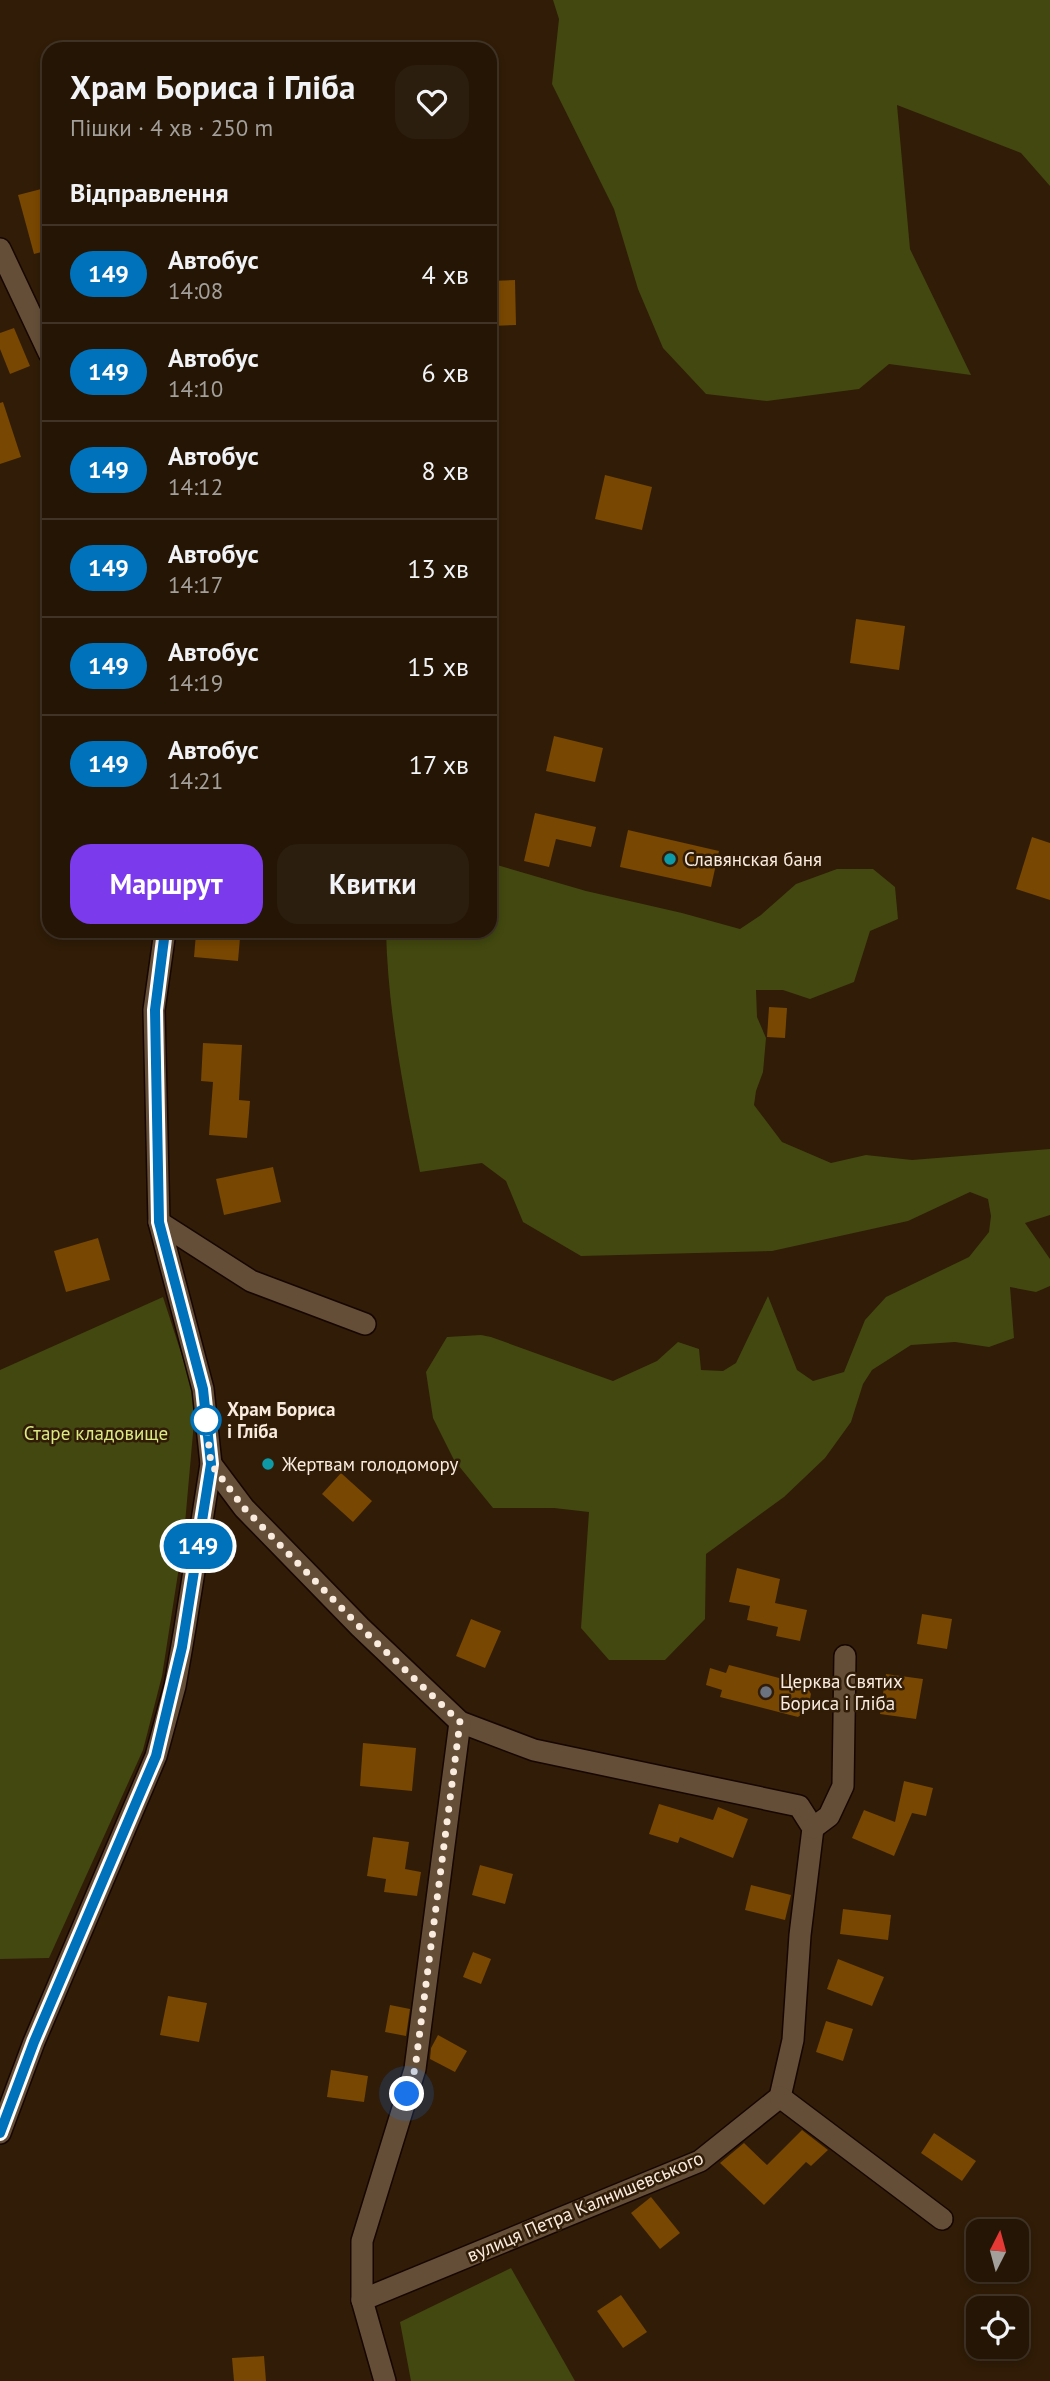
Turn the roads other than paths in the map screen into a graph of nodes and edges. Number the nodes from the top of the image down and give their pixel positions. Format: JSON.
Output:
{"nodes":[{"id":1,"x":0,"y":249,"type":"edge"},
{"id":2,"x":42,"y":338,"type":"edge"},
{"id":3,"x":164,"y":938,"type":"edge"},
{"id":4,"x":159,"y":1222,"type":"junction"},
{"id":5,"x":365,"y":1324,"type":"dead end"},
{"id":6,"x":211,"y":1464,"type":"junction"},
{"id":7,"x":845,"y":1656,"type":"dead end"},
{"id":8,"x":460,"y":1722,"type":"junction"},
{"id":9,"x":813,"y":1828,"type":"junction"},
{"id":10,"x":779,"y":2096,"type":"junction"},
{"id":11,"x":0,"y":2133,"type":"edge"},
{"id":12,"x":942,"y":2219,"type":"dead end"},
{"id":13,"x":362,"y":2300,"type":"junction"},
{"id":14,"x":385,"y":2381,"type":"edge"}],
"edges":[{"from":1,"to":2,"type":"street"},
{"from":3,"to":4,"type":"street"},
{"from":4,"to":5,"type":"street"},
{"from":4,"to":6,"type":"street"},
{"from":6,"to":8,"type":"street"},
{"from":6,"to":11,"type":"street"},
{"from":7,"to":9,"type":"street"},
{"from":8,"to":9,"type":"street"},
{"from":8,"to":13,"type":"street"},
{"from":9,"to":10,"type":"street"},
{"from":10,"to":12,"type":"street"},
{"from":10,"to":13,"type":"street","name":"вулиця Петра Калнишевського"},
{"from":13,"to":14,"type":"street"}]}
